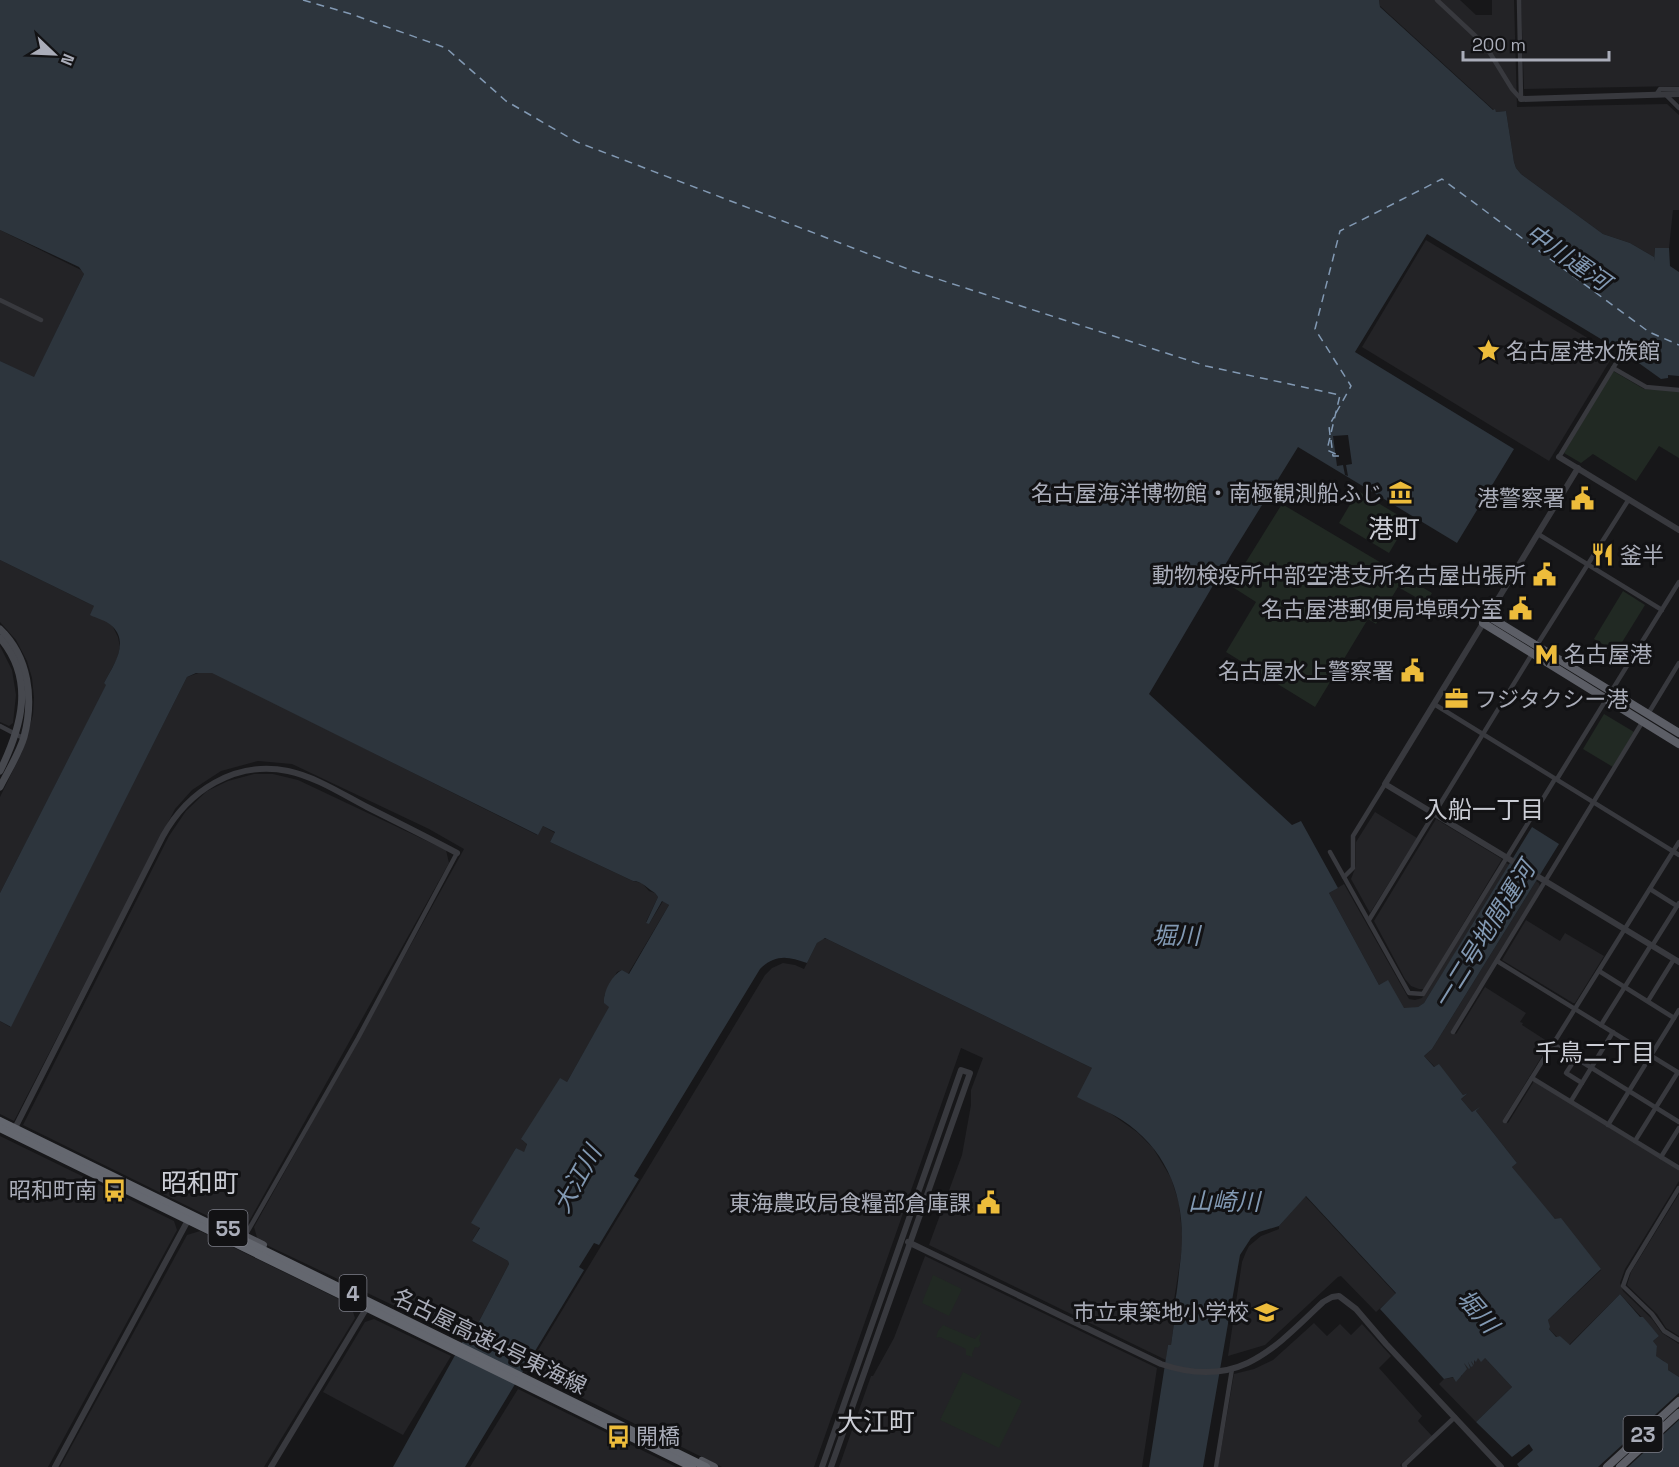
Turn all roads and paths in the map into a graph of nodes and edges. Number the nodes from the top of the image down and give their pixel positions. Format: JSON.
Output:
{"nodes":[{"id":1,"x":1437,"y":0,"type":"edge"},
{"id":2,"x":1519,"y":0,"type":"edge"},
{"id":3,"x":1679,"y":89,"type":"edge"},
{"id":4,"x":1679,"y":94,"type":"edge"},
{"id":5,"x":1656,"y":95,"type":"junction"},
{"id":6,"x":1666,"y":95,"type":"junction"},
{"id":7,"x":1521,"y":99,"type":"junction"},
{"id":8,"x":1676,"y":102,"type":"edge"},
{"id":9,"x":1679,"y":108,"type":"edge"},
{"id":10,"x":0,"y":300,"type":"edge"},
{"id":11,"x":41,"y":320,"type":"dead end"},
{"id":12,"x":1618,"y":360,"type":"dead end"},
{"id":13,"x":1613,"y":368,"type":"junction"},
{"id":14,"x":1679,"y":390,"type":"edge"},
{"id":15,"x":1559,"y":457,"type":"joint"},
{"id":16,"x":1578,"y":468,"type":"junction"},
{"id":17,"x":1629,"y":499,"type":"junction"},
{"id":18,"x":1679,"y":530,"type":"edge"},
{"id":19,"x":1538,"y":534,"type":"junction"},
{"id":20,"x":1588,"y":565,"type":"junction"},
{"id":21,"x":1679,"y":582,"type":"edge"},
{"id":22,"x":1662,"y":610,"type":"junction"},
{"id":23,"x":1486,"y":619,"type":"junction"},
{"id":24,"x":0,"y":629,"type":"edge"},
{"id":25,"x":0,"y":638,"type":"edge"},
{"id":26,"x":1537,"y":645,"type":"junction"},
{"id":27,"x":1533,"y":653,"type":"junction"},
{"id":28,"x":1679,"y":663,"type":"edge"},
{"id":29,"x":1677,"y":672,"type":"edge"},
{"id":30,"x":1612,"y":692,"type":"junction"},
{"id":31,"x":1607,"y":699,"type":"junction"},
{"id":32,"x":1434,"y":704,"type":"junction"},
{"id":33,"x":1645,"y":718,"type":"junction"},
{"id":34,"x":0,"y":726,"type":"edge"},
{"id":35,"x":1679,"y":733,"type":"edge"},
{"id":36,"x":1483,"y":734,"type":"junction"},
{"id":37,"x":20,"y":736,"type":"junction"},
{"id":38,"x":1679,"y":744,"type":"edge"},
{"id":39,"x":0,"y":771,"type":"edge"},
{"id":40,"x":1556,"y":779,"type":"junction"},
{"id":41,"x":1385,"y":784,"type":"junction"},
{"id":42,"x":0,"y":787,"type":"edge"},
{"id":43,"x":1593,"y":802,"type":"junction"},
{"id":44,"x":1435,"y":814,"type":"junction"},
{"id":45,"x":1679,"y":842,"type":"edge"},
{"id":46,"x":1673,"y":851,"type":"junction"},
{"id":47,"x":1330,"y":852,"type":"dead end"},
{"id":48,"x":457,"y":853,"type":"joint"},
{"id":49,"x":1679,"y":855,"type":"edge"},
{"id":50,"x":1509,"y":858,"type":"junction"},
{"id":51,"x":1344,"y":877,"type":"junction"},
{"id":52,"x":1544,"y":879,"type":"junction"},
{"id":53,"x":1650,"y":889,"type":"junction"},
{"id":54,"x":1678,"y":905,"type":"edge"},
{"id":55,"x":1369,"y":920,"type":"junction"},
{"id":56,"x":1625,"y":929,"type":"junction"},
{"id":57,"x":1652,"y":945,"type":"junction"},
{"id":58,"x":1497,"y":961,"type":"junction"},
{"id":59,"x":1677,"y":961,"type":"edge"},
{"id":60,"x":1599,"y":971,"type":"junction"},
{"id":61,"x":1624,"y":987,"type":"junction"},
{"id":62,"x":1648,"y":1001,"type":"junction"},
{"id":63,"x":1575,"y":1009,"type":"junction"},
{"id":64,"x":1679,"y":1010,"type":"edge"},
{"id":65,"x":1674,"y":1018,"type":"junction"},
{"id":66,"x":1601,"y":1025,"type":"junction"},
{"id":67,"x":1453,"y":1032,"type":"dead end"},
{"id":68,"x":1613,"y":1032,"type":"junction"},
{"id":69,"x":1553,"y":1044,"type":"junction"},
{"id":70,"x":1651,"y":1056,"type":"junction"},
{"id":71,"x":1576,"y":1058,"type":"junction"},
{"id":72,"x":1592,"y":1067,"type":"junction"},
{"id":73,"x":1678,"y":1072,"type":"edge"},
{"id":74,"x":1532,"y":1078,"type":"junction"},
{"id":75,"x":1582,"y":1083,"type":"junction"},
{"id":76,"x":1629,"y":1091,"type":"junction"},
{"id":77,"x":1571,"y":1101,"type":"junction"},
{"id":78,"x":1656,"y":1107,"type":"junction"},
{"id":79,"x":0,"y":1119,"type":"edge"},
{"id":80,"x":1505,"y":1121,"type":"dead end"},
{"id":81,"x":1679,"y":1122,"type":"edge"},
{"id":82,"x":16,"y":1125,"type":"junction"},
{"id":83,"x":1608,"y":1125,"type":"junction"},
{"id":84,"x":1679,"y":1128,"type":"edge"},
{"id":85,"x":0,"y":1129,"type":"edge"},
{"id":86,"x":11,"y":1136,"type":"junction"},
{"id":87,"x":1635,"y":1141,"type":"junction"},
{"id":88,"x":1661,"y":1157,"type":"junction"},
{"id":89,"x":1679,"y":1168,"type":"edge"},
{"id":90,"x":1679,"y":1188,"type":"edge"},
{"id":91,"x":187,"y":1222,"type":"junction"},
{"id":92,"x":245,"y":1236,"type":"junction"},
{"id":93,"x":902,"y":1239,"type":"junction"},
{"id":94,"x":910,"y":1243,"type":"junction"},
{"id":95,"x":240,"y":1248,"type":"junction"},
{"id":96,"x":366,"y":1310,"type":"junction"},
{"id":97,"x":1679,"y":1340,"type":"edge"},
{"id":98,"x":1232,"y":1369,"type":"junction"},
{"id":99,"x":1679,"y":1401,"type":"edge"},
{"id":100,"x":1679,"y":1413,"type":"edge"},
{"id":101,"x":1455,"y":1417,"type":"junction"},
{"id":102,"x":55,"y":1467,"type":"edge"},
{"id":103,"x":271,"y":1467,"type":"edge"},
{"id":104,"x":690,"y":1467,"type":"edge"},
{"id":105,"x":706,"y":1467,"type":"edge"},
{"id":106,"x":714,"y":1467,"type":"edge"},
{"id":107,"x":822,"y":1467,"type":"edge"},
{"id":108,"x":831,"y":1467,"type":"edge"},
{"id":109,"x":1216,"y":1467,"type":"edge"},
{"id":110,"x":1405,"y":1467,"type":"edge"},
{"id":111,"x":1501,"y":1467,"type":"edge"},
{"id":112,"x":1607,"y":1467,"type":"edge"},
{"id":113,"x":1620,"y":1467,"type":"edge"}],
"edges":[{"from":1,"to":7,"type":"street"},
{"from":2,"to":7,"type":"street"},
{"from":3,"to":5,"type":"street"},
{"from":4,"to":6,"type":"street"},
{"from":5,"to":6,"type":"street"},
{"from":5,"to":7,"type":"street"},
{"from":6,"to":8,"type":"street"},
{"from":8,"to":9,"type":"street"},
{"from":10,"to":11,"type":"street"},
{"from":12,"to":13,"type":"street"},
{"from":13,"to":14,"type":"street"},
{"from":13,"to":15,"type":"street"},
{"from":15,"to":16,"type":"street"},
{"from":16,"to":17,"type":"street"},
{"from":16,"to":19,"type":"street"},
{"from":17,"to":18,"type":"street"},
{"from":17,"to":20,"type":"street"},
{"from":19,"to":20,"type":"street"},
{"from":19,"to":23,"type":"street"},
{"from":20,"to":22,"type":"street"},
{"from":20,"to":26,"type":"street"},
{"from":21,"to":22,"type":"street"},
{"from":22,"to":30,"type":"street"},
{"from":23,"to":26,"type":"highway"},
{"from":23,"to":27,"type":"highway"},
{"from":23,"to":32,"type":"street"},
{"from":24,"to":37,"type":"main road"},
{"from":25,"to":37,"type":"main road"},
{"from":26,"to":30,"type":"highway"},
{"from":27,"to":31,"type":"highway"},
{"from":27,"to":36,"type":"street"},
{"from":28,"to":29,"type":"street"},
{"from":29,"to":33,"type":"street"},
{"from":30,"to":31,"type":"street"},
{"from":30,"to":33,"type":"highway"},
{"from":31,"to":33,"type":"highway"},
{"from":31,"to":40,"type":"street"},
{"from":32,"to":36,"type":"street"},
{"from":32,"to":41,"type":"street"},
{"from":33,"to":35,"type":"highway"},
{"from":33,"to":38,"type":"highway"},
{"from":33,"to":43,"type":"street"},
{"from":34,"to":37,"type":"street"},
{"from":36,"to":40,"type":"street"},
{"from":36,"to":44,"type":"street"},
{"from":37,"to":39,"type":"main road"},
{"from":37,"to":42,"type":"main road"},
{"from":40,"to":43,"type":"street"},
{"from":40,"to":50,"type":"street"},
{"from":41,"to":44,"type":"street"},
{"from":41,"to":51,"type":"street"},
{"from":43,"to":46,"type":"street"},
{"from":43,"to":52,"type":"street"},
{"from":44,"to":50,"type":"street"},
{"from":44,"to":55,"type":"street"},
{"from":45,"to":46,"type":"street"},
{"from":46,"to":49,"type":"street"},
{"from":46,"to":53,"type":"street"},
{"from":47,"to":51,"type":"street"},
{"from":48,"to":82,"type":"street"},
{"from":48,"to":92,"type":"street"},
{"from":50,"to":52,"type":"street"},
{"from":50,"to":55,"type":"street"},
{"from":51,"to":55,"type":"street"},
{"from":52,"to":56,"type":"street"},
{"from":52,"to":58,"type":"street"},
{"from":53,"to":54,"type":"street"},
{"from":53,"to":56,"type":"street"},
{"from":54,"to":57,"type":"street"},
{"from":56,"to":57,"type":"street"},
{"from":56,"to":60,"type":"street"},
{"from":57,"to":59,"type":"street"},
{"from":57,"to":61,"type":"street"},
{"from":58,"to":63,"type":"street"},
{"from":58,"to":67,"type":"street"},
{"from":59,"to":62,"type":"street"},
{"from":60,"to":61,"type":"street"},
{"from":60,"to":63,"type":"street"},
{"from":61,"to":62,"type":"street"},
{"from":61,"to":66,"type":"street"},
{"from":62,"to":65,"type":"street"},
{"from":63,"to":66,"type":"street"},
{"from":63,"to":69,"type":"street"},
{"from":64,"to":65,"type":"street"},
{"from":65,"to":70,"type":"street"},
{"from":66,"to":68,"type":"street"},
{"from":68,"to":70,"type":"street"},
{"from":68,"to":72,"type":"street"},
{"from":69,"to":71,"type":"street"},
{"from":69,"to":74,"type":"street"},
{"from":70,"to":73,"type":"street"},
{"from":70,"to":76,"type":"street"},
{"from":71,"to":72,"type":"street"},
{"from":71,"to":75,"type":"street"},
{"from":72,"to":75,"type":"street"},
{"from":72,"to":76,"type":"street"},
{"from":73,"to":78,"type":"street"},
{"from":74,"to":77,"type":"street"},
{"from":74,"to":80,"type":"street"},
{"from":75,"to":77,"type":"street"},
{"from":76,"to":78,"type":"street"},
{"from":76,"to":83,"type":"street"},
{"from":77,"to":83,"type":"street"},
{"from":78,"to":81,"type":"street"},
{"from":78,"to":87,"type":"street"},
{"from":79,"to":82,"type":"main road","number":"55"},
{"from":79,"to":105,"type":"highway","name":"名古屋高速4号東海線","number":"4","bridge":true},
{"from":82,"to":86,"type":"street"},
{"from":82,"to":92,"type":"main road","number":"55"},
{"from":83,"to":87,"type":"street"},
{"from":84,"to":88,"type":"street"},
{"from":85,"to":86,"type":"main road","number":"55"},
{"from":85,"to":104,"type":"highway","name":"名古屋高速4号東海線","number":"4","bridge":true},
{"from":86,"to":91,"type":"main road","number":"55"},
{"from":87,"to":88,"type":"street"},
{"from":88,"to":89,"type":"street"},
{"from":90,"to":97,"type":"street"},
{"from":91,"to":95,"type":"main road","number":"55"},
{"from":91,"to":102,"type":"street"},
{"from":92,"to":95,"type":"street"},
{"from":92,"to":106,"type":"main road","number":"55","bridge":true},
{"from":93,"to":94,"type":"street"},
{"from":93,"to":94,"type":"street"},
{"from":93,"to":107,"type":"street"},
{"from":94,"to":98,"type":"street"},
{"from":94,"to":108,"type":"street"},
{"from":95,"to":96,"type":"main road","number":"55"},
{"from":96,"to":103,"type":"street"},
{"from":96,"to":104,"type":"main road","number":"55","bridge":true},
{"from":98,"to":101,"type":"street"},
{"from":98,"to":109,"type":"street"},
{"from":99,"to":112,"type":"highway","number":"23"},
{"from":100,"to":113,"type":"highway","number":"23"},
{"from":101,"to":110,"type":"street"},
{"from":101,"to":111,"type":"street"}]}
